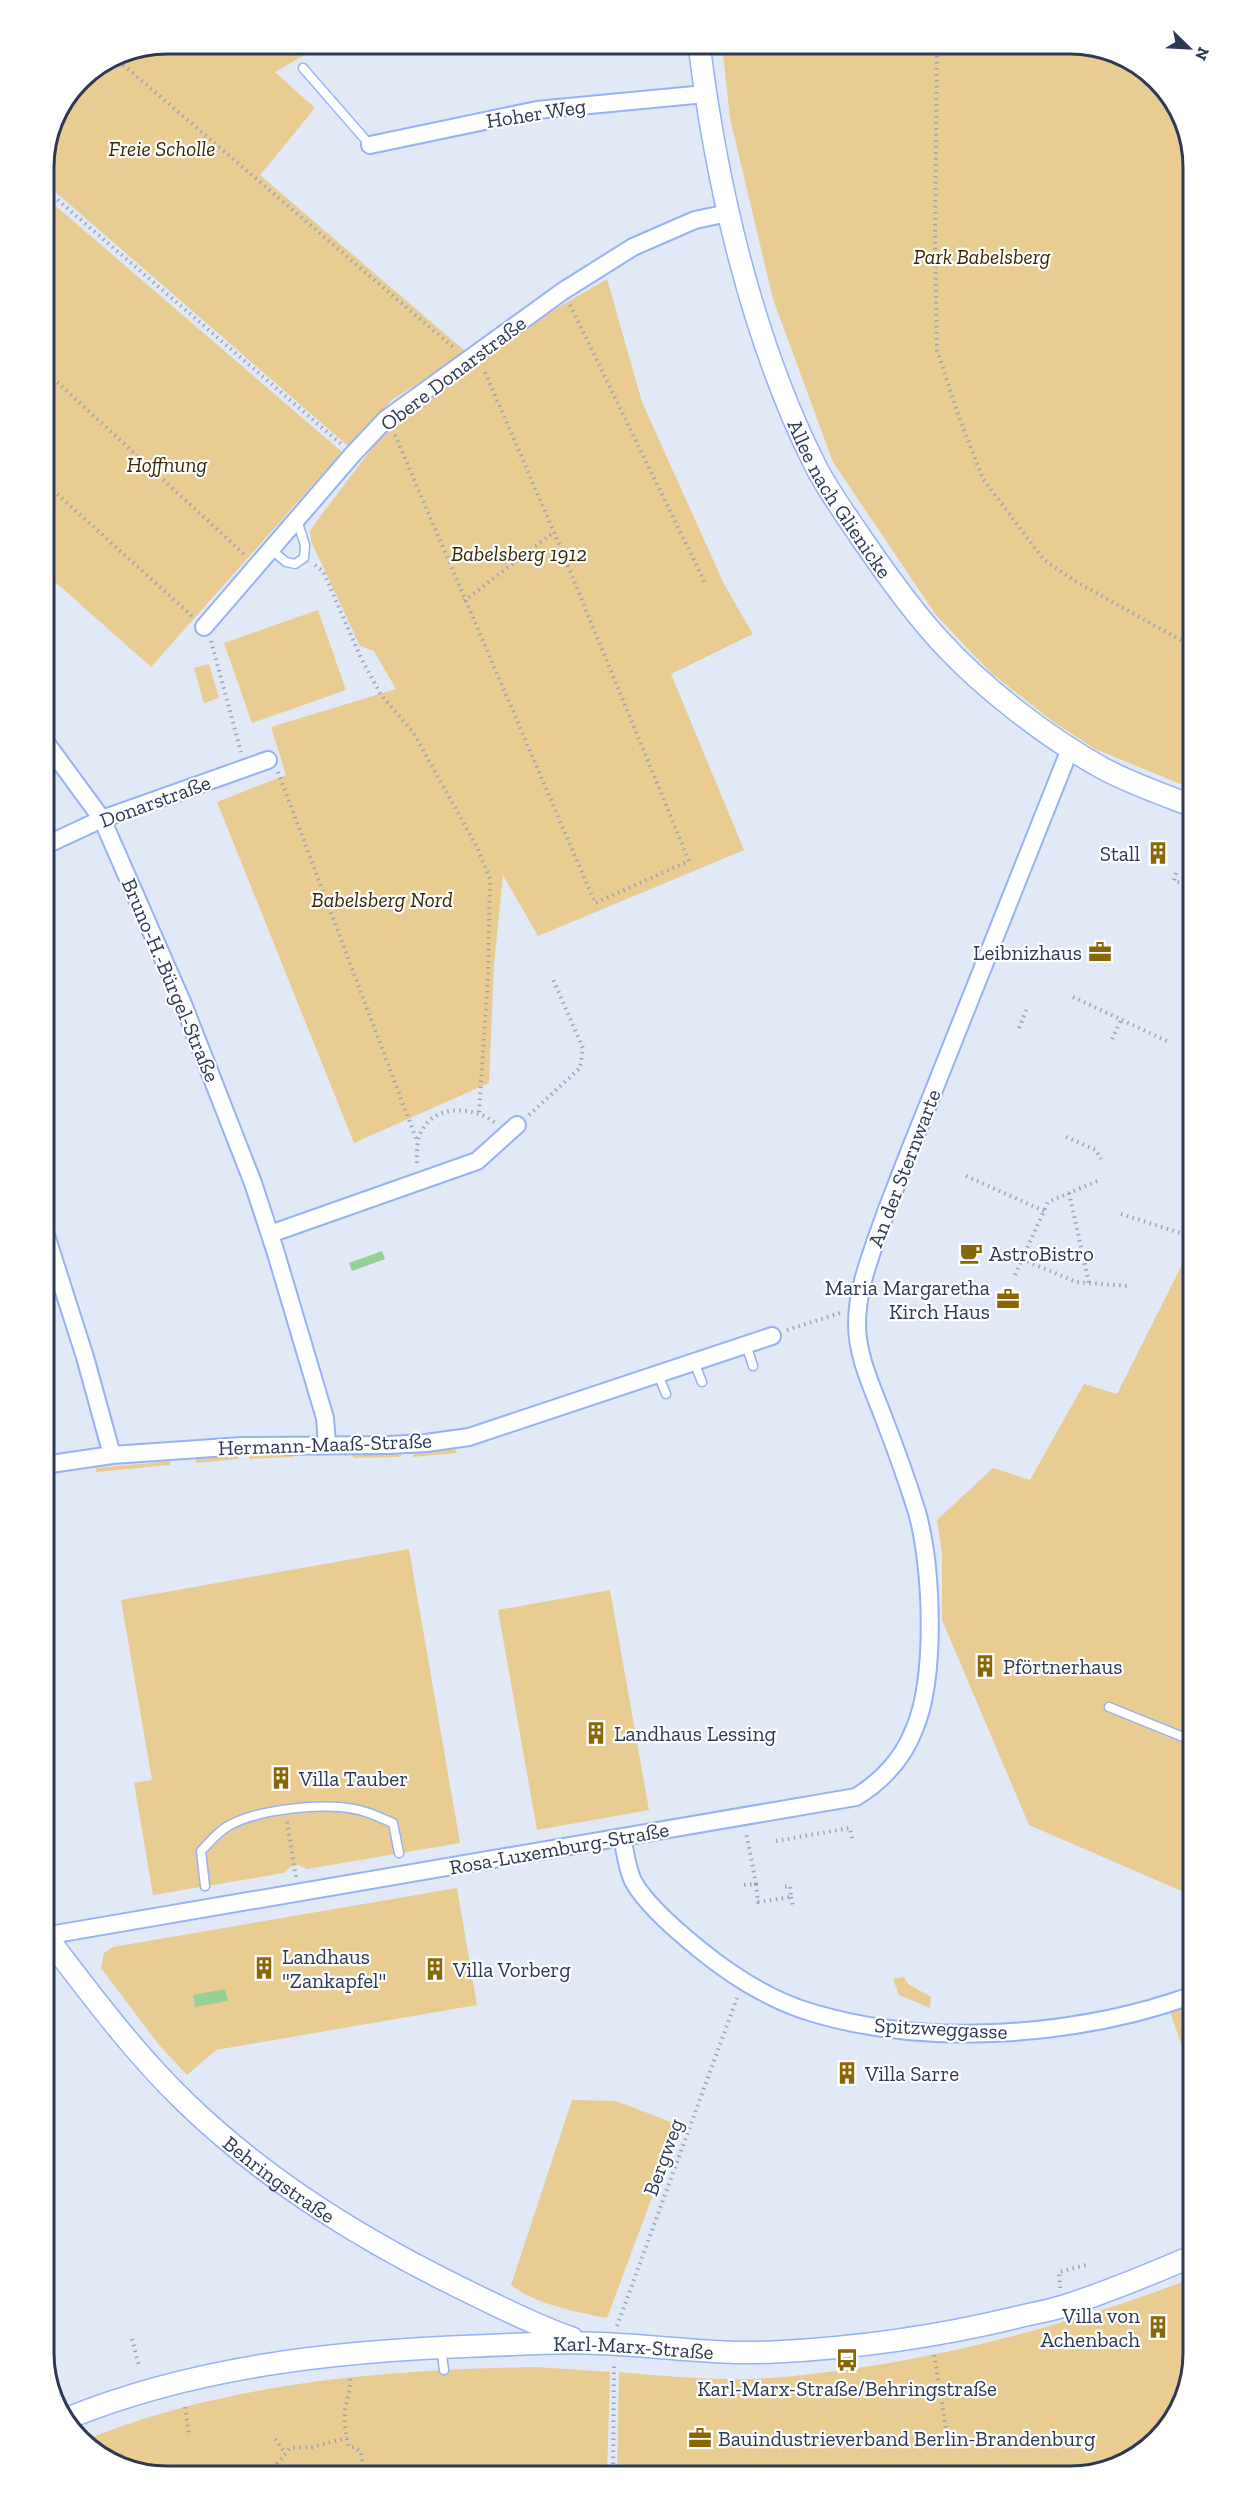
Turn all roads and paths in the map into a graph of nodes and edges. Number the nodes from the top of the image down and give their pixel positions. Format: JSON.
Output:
{"nodes":[{"id":1,"x":700,"y":54,"type":"edge"},
{"id":2,"x":937,"y":54,"type":"edge"},
{"id":3,"x":122,"y":64,"type":"edge"},
{"id":4,"x":303,"y":68,"type":"dead end"},
{"id":5,"x":705,"y":94,"type":"junction"},
{"id":6,"x":370,"y":145,"type":"joint"},
{"id":7,"x":54,"y":197,"type":"edge"},
{"id":8,"x":728,"y":213,"type":"junction"},
{"id":9,"x":568,"y":302,"type":"dead end"},
{"id":10,"x":468,"y":360,"type":"junction"},
{"id":11,"x":54,"y":379,"type":"edge"},
{"id":12,"x":392,"y":428,"type":"dead end"},
{"id":13,"x":353,"y":454,"type":"junction"},
{"id":14,"x":54,"y":491,"type":"edge"},
{"id":15,"x":297,"y":520,"type":"junction"},
{"id":16,"x":554,"y":532,"type":"junction"},
{"id":17,"x":270,"y":549,"type":"junction"},
{"id":18,"x":304,"y":558,"type":"junction"},
{"id":19,"x":256,"y":566,"type":"junction"},
{"id":20,"x":705,"y":585,"type":"dead end"},
{"id":21,"x":464,"y":600,"type":"junction"},
{"id":22,"x":204,"y":627,"type":"junction"},
{"id":23,"x":1183,"y":641,"type":"edge"},
{"id":24,"x":238,"y":745,"type":"dead end"},
{"id":25,"x":1070,"y":748,"type":"junction"},
{"id":26,"x":54,"y":754,"type":"edge"},
{"id":27,"x":268,"y":760,"type":"dead end"},
{"id":28,"x":281,"y":777,"type":"dead end"},
{"id":29,"x":1183,"y":802,"type":"edge"},
{"id":30,"x":102,"y":819,"type":"junction"},
{"id":31,"x":54,"y":841,"type":"edge"},
{"id":32,"x":1176,"y":873,"type":"dead end"},
{"id":33,"x":1183,"y":883,"type":"edge"},
{"id":34,"x":552,"y":977,"type":"dead end"},
{"id":35,"x":1073,"y":997,"type":"dead end"},
{"id":36,"x":1028,"y":1006,"type":"dead end"},
{"id":37,"x":1121,"y":1020,"type":"junction"},
{"id":38,"x":1019,"y":1028,"type":"dead end"},
{"id":39,"x":1112,"y":1039,"type":"dead end"},
{"id":40,"x":1169,"y":1042,"type":"dead end"},
{"id":41,"x":479,"y":1113,"type":"junction"},
{"id":42,"x":511,"y":1130,"type":"junction"},
{"id":43,"x":1066,"y":1137,"type":"dead end"},
{"id":44,"x":417,"y":1141,"type":"junction"},
{"id":45,"x":1101,"y":1159,"type":"dead end"},
{"id":46,"x":966,"y":1176,"type":"dead end"},
{"id":47,"x":1100,"y":1180,"type":"dead end"},
{"id":48,"x":416,"y":1183,"type":"junction"},
{"id":49,"x":1069,"y":1193,"type":"junction"},
{"id":50,"x":1044,"y":1211,"type":"junction"},
{"id":51,"x":1120,"y":1214,"type":"dead end"},
{"id":52,"x":1183,"y":1233,"type":"edge"},
{"id":53,"x":270,"y":1234,"type":"junction"},
{"id":54,"x":1022,"y":1259,"type":"junction"},
{"id":55,"x":54,"y":1260,"type":"edge"},
{"id":56,"x":1015,"y":1275,"type":"dead end"},
{"id":57,"x":1089,"y":1283,"type":"junction"},
{"id":58,"x":1128,"y":1286,"type":"dead end"},
{"id":59,"x":832,"y":1315,"type":"dead end"},
{"id":60,"x":798,"y":1326,"type":"dead end"},
{"id":61,"x":772,"y":1336,"type":"dead end"},
{"id":62,"x":746,"y":1344,"type":"junction"},
{"id":63,"x":694,"y":1362,"type":"junction"},
{"id":64,"x":753,"y":1366,"type":"dead end"},
{"id":65,"x":658,"y":1374,"type":"junction"},
{"id":66,"x":702,"y":1382,"type":"dead end"},
{"id":67,"x":666,"y":1394,"type":"dead end"},
{"id":68,"x":327,"y":1444,"type":"junction"},
{"id":69,"x":112,"y":1455,"type":"junction"},
{"id":70,"x":54,"y":1464,"type":"edge"},
{"id":71,"x":929,"y":1599,"type":"joint"},
{"id":72,"x":1109,"y":1707,"type":"dead end"},
{"id":73,"x":1183,"y":1737,"type":"edge"},
{"id":74,"x":285,"y":1810,"type":"junction"},
{"id":75,"x":743,"y":1816,"type":"junction"},
{"id":76,"x":622,"y":1837,"type":"junction"},
{"id":77,"x":776,"y":1841,"type":"dead end"},
{"id":78,"x":853,"y":1842,"type":"dead end"},
{"id":79,"x":399,"y":1853,"type":"dead end"},
{"id":80,"x":294,"y":1866,"type":"dead end"},
{"id":81,"x":756,"y":1884,"type":"junction"},
{"id":82,"x":744,"y":1885,"type":"dead end"},
{"id":83,"x":205,"y":1886,"type":"dead end"},
{"id":84,"x":783,"y":1887,"type":"dead end"},
{"id":85,"x":792,"y":1897,"type":"junction"},
{"id":86,"x":793,"y":1906,"type":"dead end"},
{"id":87,"x":54,"y":1932,"type":"edge"},
{"id":88,"x":54,"y":1947,"type":"edge"},
{"id":89,"x":744,"y":1981,"type":"junction"},
{"id":90,"x":1183,"y":1999,"type":"edge"},
{"id":91,"x":1183,"y":2261,"type":"edge"},
{"id":92,"x":1086,"y":2265,"type":"dead end"},
{"id":93,"x":1061,"y":2307,"type":"junction"},
{"id":94,"x":132,"y":2340,"type":"dead end"},
{"id":95,"x":584,"y":2343,"type":"junction"},
{"id":96,"x":614,"y":2345,"type":"junction"},
{"id":97,"x":441,"y":2347,"type":"junction"},
{"id":98,"x":934,"y":2355,"type":"dead end"},
{"id":99,"x":140,"y":2366,"type":"dead end"},
{"id":100,"x":444,"y":2370,"type":"dead end"},
{"id":101,"x":350,"y":2379,"type":"dead end"},
{"id":102,"x":184,"y":2407,"type":"dead end"},
{"id":103,"x":73,"y":2416,"type":"edge"},
{"id":104,"x":947,"y":2434,"type":"dead end"},
{"id":105,"x":189,"y":2435,"type":"dead end"},
{"id":106,"x":347,"y":2438,"type":"junction"},
{"id":107,"x":275,"y":2439,"type":"dead end"},
{"id":108,"x":285,"y":2452,"type":"junction"},
{"id":109,"x":277,"y":2466,"type":"edge"},
{"id":110,"x":363,"y":2466,"type":"edge"},
{"id":111,"x":613,"y":2466,"type":"edge"}],
"edges":[{"from":1,"to":5,"type":"street","name":"Allee nach Glienicke"},
{"from":2,"to":23,"type":"path"},
{"from":3,"to":10,"type":"path"},
{"from":4,"to":6,"type":"lane"},
{"from":5,"to":6,"type":"street","name":"Hoher Weg"},
{"from":5,"to":8,"type":"street","name":"Allee nach Glienicke"},
{"from":7,"to":13,"type":"path"},
{"from":8,"to":10,"type":"street","name":"Obere Donarstraße"},
{"from":8,"to":25,"type":"street","name":"Allee nach Glienicke"},
{"from":9,"to":20,"type":"path"},
{"from":10,"to":13,"type":"street","name":"Obere Donarstraße"},
{"from":10,"to":16,"type":"path"},
{"from":11,"to":19,"type":"path"},
{"from":12,"to":21,"type":"path"},
{"from":13,"to":15,"type":"street","name":"Obere Donarstraße"},
{"from":14,"to":22,"type":"path"},
{"from":15,"to":17,"type":"street","name":"Obere Donarstraße"},
{"from":15,"to":18,"type":"lane"},
{"from":16,"to":21,"type":"path"},
{"from":16,"to":21,"type":"path"},
{"from":17,"to":18,"type":"lane"},
{"from":17,"to":19,"type":"street","name":"Obere Donarstraße"},
{"from":18,"to":41,"type":"path"},
{"from":19,"to":22,"type":"street","name":"Obere Donarstraße"},
{"from":22,"to":24,"type":"path"},
{"from":25,"to":29,"type":"street","name":"Allee nach Glienicke"},
{"from":25,"to":71,"type":"street","name":"An der Sternwarte"},
{"from":26,"to":30,"type":"street","name":"Bruno-H.-Bürgel-Straße"},
{"from":27,"to":30,"type":"street","name":"Donarstraße"},
{"from":28,"to":44,"type":"path"},
{"from":30,"to":31,"type":"street","name":"Donarstraße"},
{"from":30,"to":53,"type":"street","name":"Bruno-H.-Bürgel-Straße"},
{"from":32,"to":33,"type":"path"},
{"from":34,"to":42,"type":"path"},
{"from":35,"to":37,"type":"path"},
{"from":36,"to":38,"type":"path"},
{"from":37,"to":39,"type":"path"},
{"from":37,"to":40,"type":"path"},
{"from":41,"to":42,"type":"path"},
{"from":41,"to":44,"type":"path"},
{"from":42,"to":48,"type":"street"},
{"from":43,"to":45,"type":"path"},
{"from":44,"to":48,"type":"path"},
{"from":46,"to":50,"type":"path"},
{"from":47,"to":49,"type":"path"},
{"from":48,"to":53,"type":"street"},
{"from":49,"to":50,"type":"path"},
{"from":49,"to":57,"type":"path"},
{"from":50,"to":54,"type":"path"},
{"from":51,"to":52,"type":"path"},
{"from":53,"to":68,"type":"street","name":"Bruno-H.-Bürgel-Straße"},
{"from":54,"to":56,"type":"path"},
{"from":54,"to":57,"type":"path"},
{"from":55,"to":69,"type":"street"},
{"from":57,"to":58,"type":"path"},
{"from":59,"to":60,"type":"path"},
{"from":61,"to":62,"type":"street","name":"Hermann-Maaß-Straße"},
{"from":62,"to":63,"type":"street","name":"Hermann-Maaß-Straße"},
{"from":62,"to":64,"type":"lane"},
{"from":63,"to":65,"type":"street","name":"Hermann-Maaß-Straße"},
{"from":63,"to":66,"type":"lane"},
{"from":65,"to":67,"type":"lane"},
{"from":65,"to":68,"type":"street","name":"Hermann-Maaß-Straße"},
{"from":68,"to":69,"type":"street","name":"Hermann-Maaß-Straße"},
{"from":69,"to":70,"type":"street","name":"Hermann-Maaß-Straße"},
{"from":71,"to":75,"type":"street","name":"Rosa-Luxemburg-Straße"},
{"from":72,"to":73,"type":"lane"},
{"from":74,"to":79,"type":"lane"},
{"from":74,"to":80,"type":"path"},
{"from":74,"to":83,"type":"lane"},
{"from":75,"to":76,"type":"street","name":"Rosa-Luxemburg-Straße"},
{"from":75,"to":81,"type":"path"},
{"from":76,"to":87,"type":"street","name":"Rosa-Luxemburg-Straße"},
{"from":76,"to":89,"type":"street","name":"Spitzweggasse"},
{"from":77,"to":78,"type":"path"},
{"from":81,"to":82,"type":"path"},
{"from":81,"to":85,"type":"path"},
{"from":84,"to":85,"type":"path"},
{"from":85,"to":86,"type":"path"},
{"from":88,"to":95,"type":"street","name":"Behringstraße"},
{"from":89,"to":90,"type":"street","name":"Spitzweggasse"},
{"from":89,"to":96,"type":"path","name":"Bergweg"},
{"from":91,"to":93,"type":"street","name":"Karl-Marx-Straße"},
{"from":92,"to":93,"type":"path"},
{"from":93,"to":96,"type":"street","name":"Karl-Marx-Straße"},
{"from":94,"to":99,"type":"path"},
{"from":95,"to":96,"type":"street","name":"Karl-Marx-Straße"},
{"from":95,"to":97,"type":"street","name":"Karl-Marx-Straße"},
{"from":96,"to":111,"type":"path","name":"Bergweg"},
{"from":97,"to":100,"type":"lane"},
{"from":97,"to":103,"type":"street","name":"Karl-Marx-Straße"},
{"from":98,"to":104,"type":"path"},
{"from":101,"to":106,"type":"path"},
{"from":102,"to":105,"type":"path"},
{"from":106,"to":108,"type":"path"},
{"from":106,"to":110,"type":"path"},
{"from":107,"to":108,"type":"path"},
{"from":108,"to":109,"type":"path"}]}
